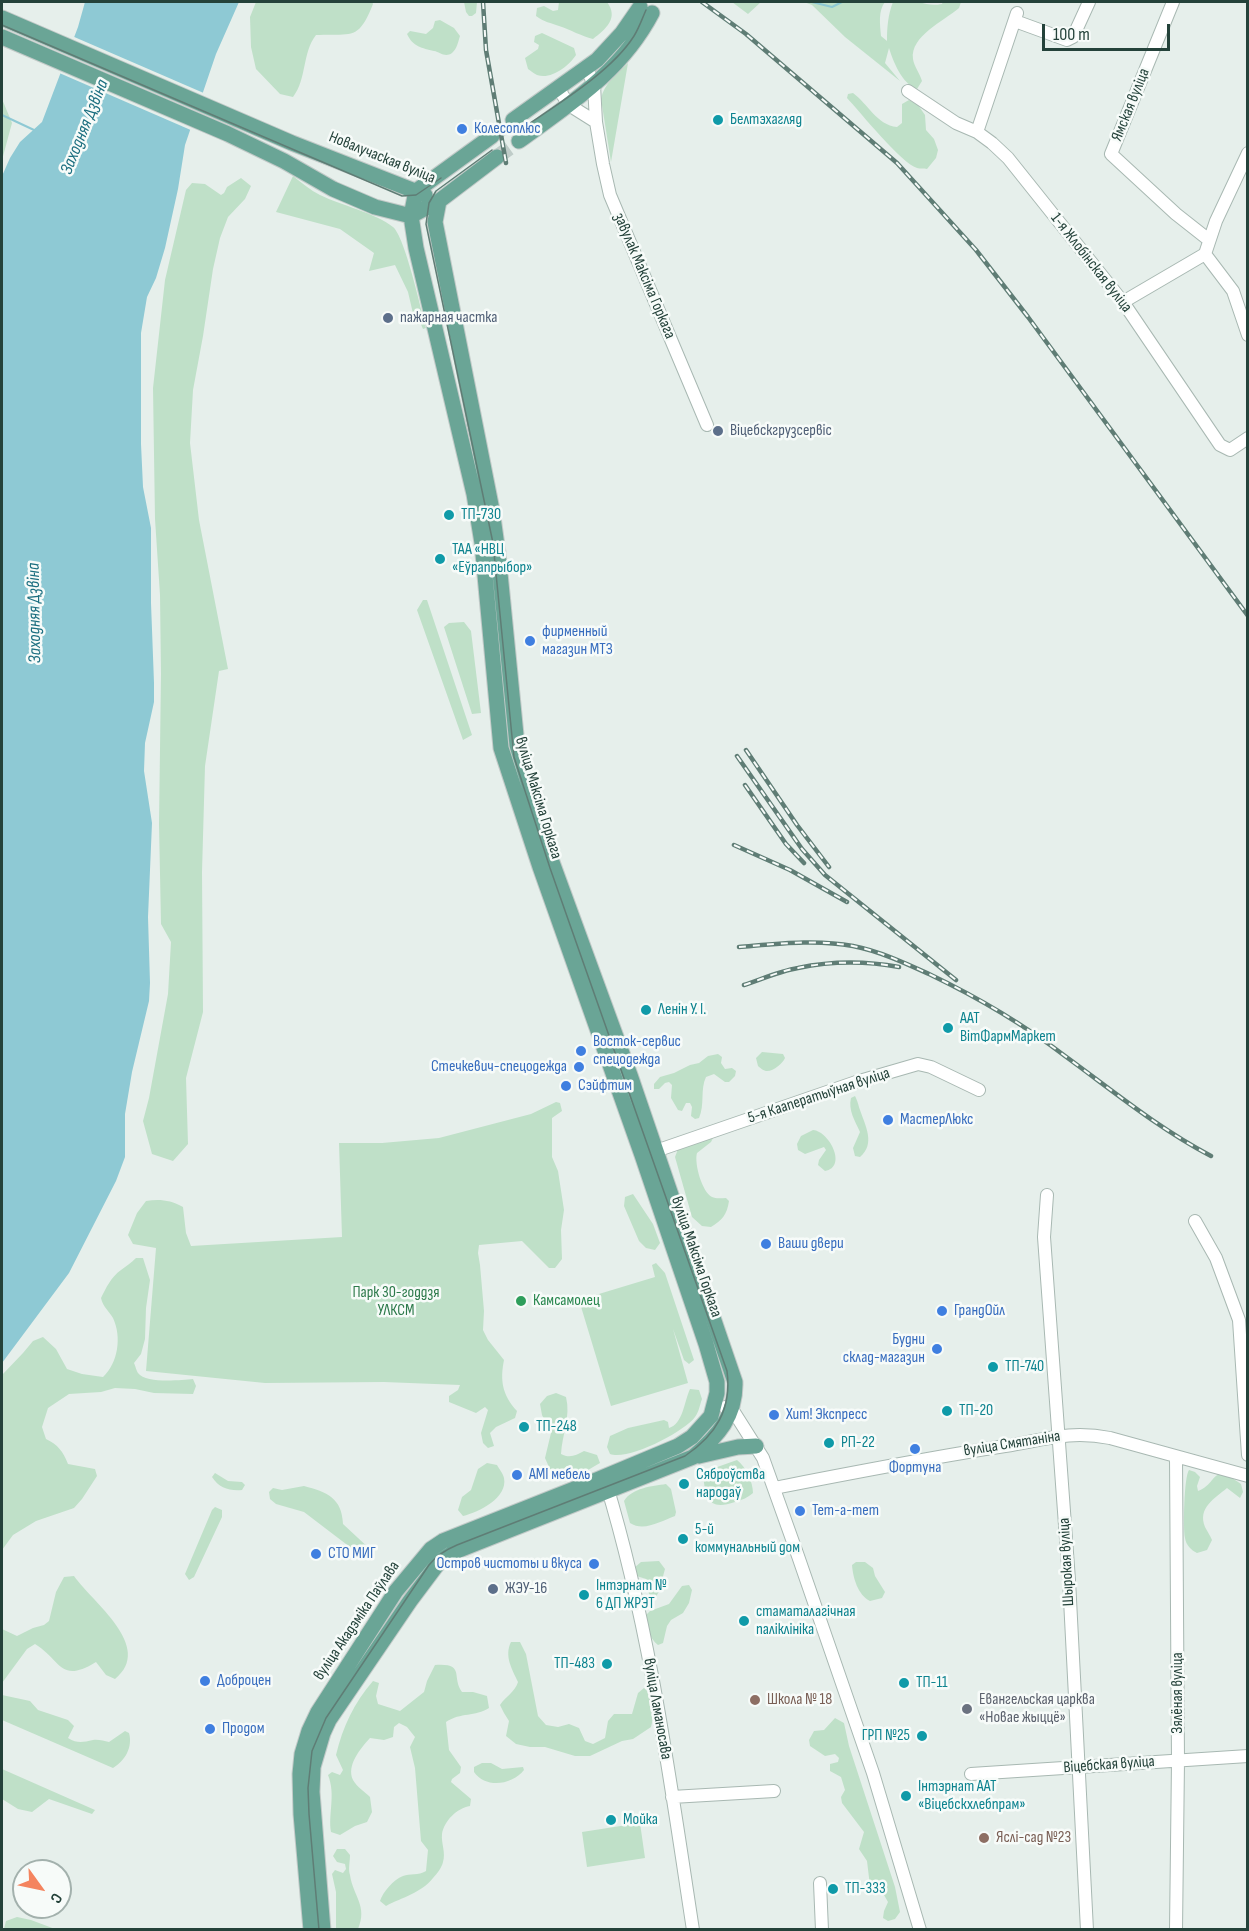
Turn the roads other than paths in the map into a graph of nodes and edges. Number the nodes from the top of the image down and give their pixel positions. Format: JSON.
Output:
{"nodes":[{"id":1,"x":1089,"y":2,"type":"edge"},
{"id":2,"x":1173,"y":2,"type":"edge"},
{"id":3,"x":651,"y":7,"type":"edge"},
{"id":4,"x":2,"y":18,"type":"edge"},
{"id":5,"x":2,"y":37,"type":"edge"},
{"id":6,"x":587,"y":69,"type":"junction"},
{"id":7,"x":594,"y":85,"type":"junction"},
{"id":8,"x":558,"y":88,"type":"junction"},
{"id":9,"x":908,"y":91,"type":"dead end"},
{"id":10,"x":569,"y":105,"type":"junction"},
{"id":11,"x":513,"y":120,"type":"tunnel mouth"},
{"id":12,"x":596,"y":122,"type":"junction"},
{"id":13,"x":977,"y":132,"type":"junction"},
{"id":14,"x":492,"y":136,"type":"tunnel mouth"},
{"id":15,"x":519,"y":141,"type":"tunnel mouth"},
{"id":16,"x":1248,"y":153,"type":"edge"},
{"id":17,"x":497,"y":157,"type":"tunnel mouth"},
{"id":18,"x":416,"y":191,"type":"junction"},
{"id":19,"x":439,"y":201,"type":"junction"},
{"id":20,"x":411,"y":216,"type":"junction"},
{"id":21,"x":1209,"y":240,"type":"junction"},
{"id":22,"x":1205,"y":254,"type":"junction"},
{"id":23,"x":1123,"y":302,"type":"junction"},
{"id":24,"x":456,"y":333,"type":"junction"},
{"id":25,"x":1248,"y":335,"type":"edge"},
{"id":26,"x":438,"y":338,"type":"junction"},
{"id":27,"x":707,"y":425,"type":"dead end"},
{"id":28,"x":1248,"y":438,"type":"edge"},
{"id":29,"x":517,"y":745,"type":"junction"},
{"id":30,"x":501,"y":748,"type":"junction"},
{"id":31,"x":980,"y":1090,"type":"dead end"},
{"id":32,"x":649,"y":1153,"type":"junction"},
{"id":33,"x":1047,"y":1195,"type":"dead end"},
{"id":34,"x":1195,"y":1221,"type":"dead end"},
{"id":35,"x":717,"y":1382,"type":"junction"},
{"id":36,"x":715,"y":1403,"type":"junction"},
{"id":37,"x":732,"y":1408,"type":"junction"},
{"id":38,"x":1059,"y":1435,"type":"junction"},
{"id":39,"x":756,"y":1446,"type":"junction"},
{"id":40,"x":1248,"y":1455,"type":"edge"},
{"id":41,"x":693,"y":1457,"type":"junction"},
{"id":42,"x":1176,"y":1457,"type":"junction"},
{"id":43,"x":604,"y":1476,"type":"junction"},
{"id":44,"x":1248,"y":1476,"type":"edge"},
{"id":45,"x":774,"y":1488,"type":"junction"},
{"id":46,"x":609,"y":1491,"type":"junction"},
{"id":47,"x":436,"y":1555,"type":"junction"},
{"id":48,"x":396,"y":1591,"type":"junction"},
{"id":49,"x":410,"y":1601,"type":"junction"},
{"id":50,"x":336,"y":1697,"type":"junction"},
{"id":51,"x":1248,"y":1756,"type":"edge"},
{"id":52,"x":1178,"y":1761,"type":"junction"},
{"id":53,"x":1078,"y":1767,"type":"junction"},
{"id":54,"x":970,"y":1774,"type":"dead end"},
{"id":55,"x":774,"y":1791,"type":"dead end"},
{"id":56,"x":672,"y":1797,"type":"junction"},
{"id":57,"x":309,"y":1848,"type":"junction"},
{"id":58,"x":819,"y":1883,"type":"dead end"},
{"id":59,"x":311,"y":1929,"type":"edge"},
{"id":60,"x":323,"y":1929,"type":"edge"},
{"id":61,"x":693,"y":1929,"type":"edge"},
{"id":62,"x":822,"y":1929,"type":"edge"},
{"id":63,"x":920,"y":1929,"type":"edge"},
{"id":64,"x":1087,"y":1929,"type":"edge"},
{"id":65,"x":1176,"y":1929,"type":"edge"}],
"edges":[{"from":1,"to":13,"type":"street"},
{"from":2,"to":21,"type":"street","name":"Ямская вуліца"},
{"from":3,"to":6,"type":"main road"},
{"from":3,"to":7,"type":"main road"},
{"from":4,"to":18,"type":"main road","name":"Новалучаская вуліца"},
{"from":5,"to":20,"type":"main road"},
{"from":6,"to":7,"type":"street"},
{"from":6,"to":8,"type":"main road"},
{"from":7,"to":10,"type":"main road"},
{"from":7,"to":12,"type":"street","name":"завулак Максіма Горкага"},
{"from":8,"to":10,"type":"street"},
{"from":8,"to":11,"type":"main road"},
{"from":9,"to":13,"type":"street","name":"1-я Жлобінская вуліца"},
{"from":10,"to":12,"type":"street"},
{"from":10,"to":15,"type":"main road"},
{"from":12,"to":27,"type":"street","name":"завулак Максіма Горкага"},
{"from":13,"to":23,"type":"street","name":"1-я Жлобінская вуліца"},
{"from":14,"to":18,"type":"main road"},
{"from":16,"to":21,"type":"street"},
{"from":17,"to":19,"type":"main road"},
{"from":18,"to":19,"type":"main road","name":"Новалучаская вуліца"},
{"from":18,"to":20,"type":"main road","name":"вуліца Максіма Горкага"},
{"from":19,"to":20,"type":"main road","name":"Новалучаская вуліца"},
{"from":19,"to":24,"type":"main road","name":"вуліца Максіма Горкага"},
{"from":20,"to":26,"type":"main road","name":"вуліца Максіма Горкага"},
{"from":21,"to":22,"type":"street"},
{"from":22,"to":23,"type":"street"},
{"from":22,"to":25,"type":"street"},
{"from":23,"to":28,"type":"street","name":"1-я Жлобінская вуліца"},
{"from":24,"to":26,"type":"street"},
{"from":24,"to":29,"type":"main road","name":"вуліца Максіма Горкага"},
{"from":26,"to":30,"type":"main road","name":"вуліца Максіма Горкага"},
{"from":29,"to":30,"type":"street"},
{"from":29,"to":32,"type":"main road","name":"вуліца Максіма Горкага"},
{"from":30,"to":32,"type":"main road","name":"вуліца Максіма Горкага"},
{"from":31,"to":32,"type":"street","name":"5-я Кааператыўная вуліца"},
{"from":32,"to":35,"type":"main road","name":"вуліца Максіма Горкага"},
{"from":32,"to":37,"type":"main road","name":"вуліца Максіма Горкага"},
{"from":33,"to":38,"type":"street","name":"Шырокая вуліца"},
{"from":34,"to":40,"type":"street"},
{"from":35,"to":36,"type":"main road","name":"вуліца Максіма Горкага"},
{"from":35,"to":37,"type":"main road","name":"вуліца Максіма Горкага"},
{"from":36,"to":37,"type":"street"},
{"from":36,"to":43,"type":"main road","name":"вуліца Акадэміка Паўлава"},
{"from":37,"to":39,"type":"street","name":"вуліца Максіма Горкага"},
{"from":37,"to":41,"type":"main road","name":"вуліца Акадэміка Паўлава"},
{"from":38,"to":42,"type":"street","name":"вуліца Смятаніна"},
{"from":38,"to":45,"type":"street","name":"вуліца Смятаніна"},
{"from":38,"to":53,"type":"street","name":"Шырокая вуліца"},
{"from":39,"to":41,"type":"main road"},
{"from":39,"to":45,"type":"street","name":"вуліца Максіма Горкага"},
{"from":41,"to":46,"type":"main road","name":"вуліца Акадэміка Паўлава"},
{"from":42,"to":44,"type":"street","name":"вуліца Смятаніна"},
{"from":42,"to":52,"type":"street","name":"Зялёная вуліца"},
{"from":43,"to":46,"type":"street","name":"вуліца Ламаносава"},
{"from":43,"to":47,"type":"main road","name":"вуліца Акадэміка Паўлава"},
{"from":45,"to":63,"type":"street","name":"вуліца Максіма Горкага"},
{"from":46,"to":47,"type":"main road","name":"вуліца Акадэміка Паўлава"},
{"from":46,"to":56,"type":"street","name":"вуліца Ламаносава"},
{"from":47,"to":48,"type":"main road","name":"вуліца Акадэміка Паўлава"},
{"from":47,"to":49,"type":"main road","name":"вуліца Акадэміка Паўлава"},
{"from":48,"to":49,"type":"street"},
{"from":48,"to":50,"type":"main road","name":"вуліца Акадэміка Паўлава"},
{"from":49,"to":50,"type":"main road","name":"вуліца Акадэміка Паўлава"},
{"from":50,"to":57,"type":"main road","name":"вуліца Акадэміка Паўлава"},
{"from":51,"to":52,"type":"street","name":"Віцебская вуліца"},
{"from":52,"to":53,"type":"street","name":"Віцебская вуліца"},
{"from":52,"to":65,"type":"street","name":"Зялёная вуліца"},
{"from":53,"to":54,"type":"street","name":"Віцебская вуліца"},
{"from":53,"to":64,"type":"street","name":"Шырокая вуліца"},
{"from":55,"to":56,"type":"street"},
{"from":56,"to":61,"type":"street","name":"вуліца Ламаносава"},
{"from":57,"to":59,"type":"main road","name":"вуліца Акадэміка Паўлава"},
{"from":57,"to":60,"type":"main road","name":"вуліца Акадэміка Паўлава"},
{"from":58,"to":62,"type":"street"}]}
